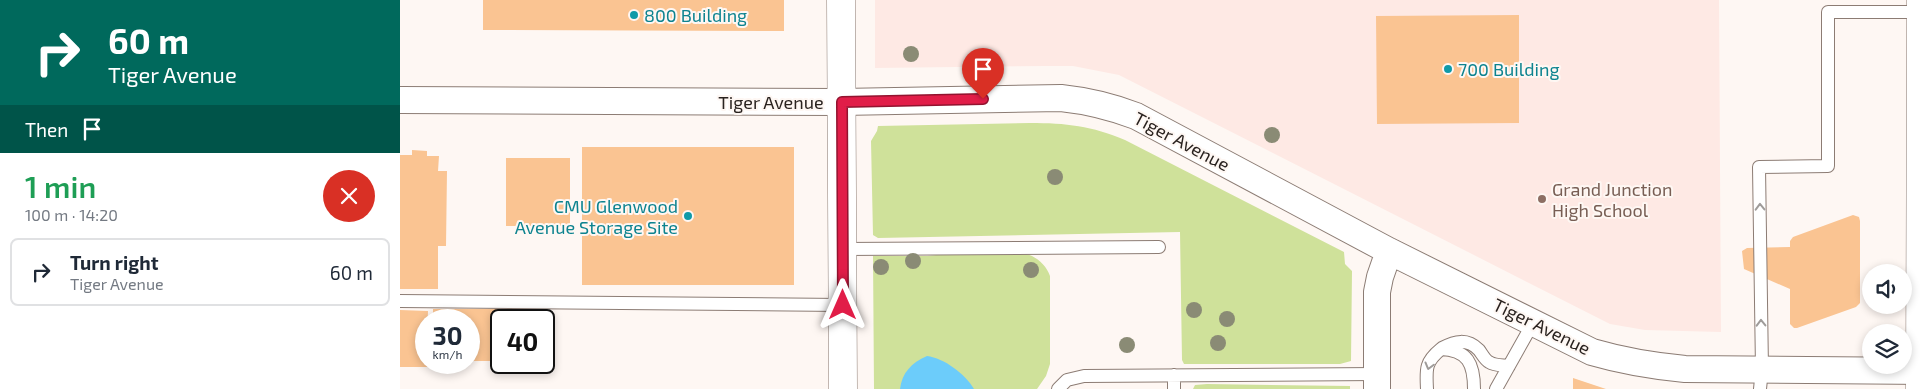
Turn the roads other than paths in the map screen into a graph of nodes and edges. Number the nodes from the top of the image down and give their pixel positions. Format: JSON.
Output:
{"nodes":[{"id":1,"x":841,"y":0,"type":"edge"},
{"id":2,"x":1923,"y":8,"type":"edge"},
{"id":3,"x":400,"y":100,"type":"edge"},
{"id":4,"x":842,"y":102,"type":"junction"},
{"id":5,"x":1159,"y":247,"type":"dead end"},
{"id":6,"x":842,"y":249,"type":"junction"},
{"id":7,"x":1389,"y":252,"type":"junction"},
{"id":8,"x":400,"y":301,"type":"edge"},
{"id":9,"x":843,"y":305,"type":"junction"},
{"id":10,"x":1533,"y":323,"type":"junction"},
{"id":11,"x":1441,"y":349,"type":"junction"},
{"id":12,"x":1509,"y":366,"type":"junction"},
{"id":13,"x":1174,"y":375,"type":"junction"},
{"id":14,"x":1922,"y":377,"type":"edge"},
{"id":15,"x":1761,"y":379,"type":"edge"},
{"id":16,"x":1377,"y":382,"type":"edge"},
{"id":17,"x":843,"y":389,"type":"edge"},
{"id":18,"x":1058,"y":389,"type":"edge"},
{"id":19,"x":1174,"y":389,"type":"edge"},
{"id":20,"x":1426,"y":389,"type":"edge"},
{"id":21,"x":1474,"y":389,"type":"edge"},
{"id":22,"x":1496,"y":389,"type":"edge"}],
"edges":[{"from":1,"to":4,"type":"street"},
{"from":2,"to":14,"type":"street"},
{"from":15,"to":2,"type":"lane","one_way":true},
{"from":3,"to":4,"type":"street","name":"Tiger Avenue"},
{"from":4,"to":6,"type":"street"},
{"from":4,"to":7,"type":"street","name":"Tiger Avenue"},
{"from":5,"to":6,"type":"lane"},
{"from":6,"to":9,"type":"street"},
{"from":7,"to":10,"type":"street","name":"Tiger Avenue"},
{"from":7,"to":16,"type":"street"},
{"from":8,"to":9,"type":"lane"},
{"from":9,"to":17,"type":"street"},
{"from":10,"to":12,"type":"lane"},
{"from":10,"to":15,"type":"street","name":"Tiger Avenue"},
{"from":11,"to":12,"type":"lane"},
{"from":11,"to":20,"type":"lane","one_way":true},
{"from":11,"to":21,"type":"lane"},
{"from":12,"to":22,"type":"lane"},
{"from":13,"to":16,"type":"lane"},
{"from":13,"to":18,"type":"lane"},
{"from":13,"to":19,"type":"lane"},
{"from":14,"to":15,"type":"street","name":"Tiger Avenue"}]}
